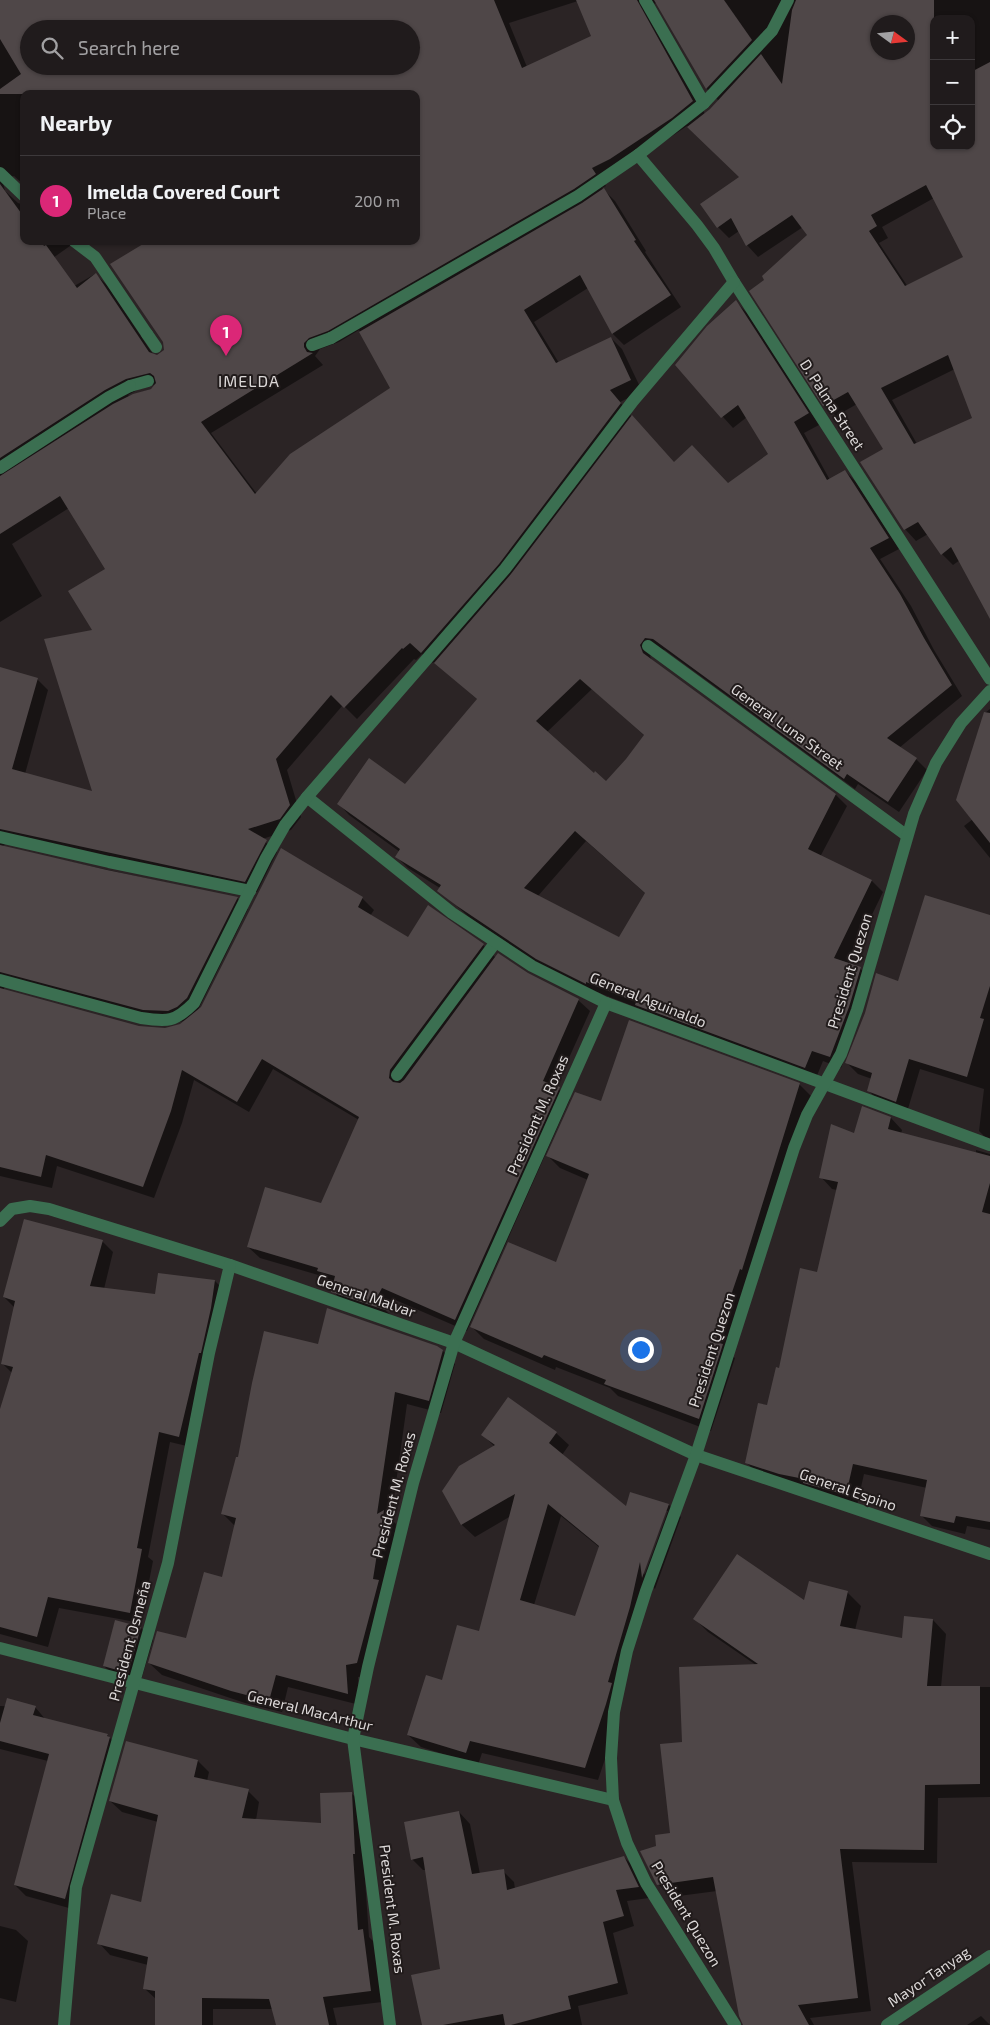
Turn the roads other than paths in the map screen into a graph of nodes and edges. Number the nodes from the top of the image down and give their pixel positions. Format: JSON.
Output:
{"nodes":[{"id":1,"x":645,"y":0,"type":"edge"},
{"id":2,"x":788,"y":0,"type":"edge"},
{"id":3,"x":704,"y":103,"type":"junction"},
{"id":4,"x":638,"y":155,"type":"junction"},
{"id":5,"x":0,"y":173,"type":"edge"},
{"id":6,"x":20,"y":192,"type":"edge"},
{"id":7,"x":79,"y":245,"type":"edge"},
{"id":8,"x":734,"y":282,"type":"junction"},
{"id":9,"x":312,"y":345,"type":"dead end"},
{"id":10,"x":156,"y":347,"type":"dead end"},
{"id":11,"x":148,"y":380,"type":"dead end"},
{"id":12,"x":0,"y":468,"type":"edge"},
{"id":13,"x":648,"y":646,"type":"dead end"},
{"id":14,"x":990,"y":679,"type":"edge"},
{"id":15,"x":990,"y":691,"type":"edge"},
{"id":16,"x":307,"y":797,"type":"junction"},
{"id":17,"x":906,"y":835,"type":"junction"},
{"id":18,"x":0,"y":836,"type":"edge"},
{"id":19,"x":250,"y":891,"type":"junction"},
{"id":20,"x":495,"y":943,"type":"junction"},
{"id":21,"x":0,"y":980,"type":"edge"},
{"id":22,"x":606,"y":1003,"type":"junction"},
{"id":23,"x":397,"y":1075,"type":"dead end"},
{"id":24,"x":824,"y":1084,"type":"junction"},
{"id":25,"x":990,"y":1145,"type":"edge"},
{"id":26,"x":0,"y":1221,"type":"edge"},
{"id":27,"x":230,"y":1265,"type":"junction"},
{"id":28,"x":454,"y":1343,"type":"junction"},
{"id":29,"x":696,"y":1456,"type":"junction"},
{"id":30,"x":990,"y":1554,"type":"edge"},
{"id":31,"x":0,"y":1648,"type":"edge"},
{"id":32,"x":135,"y":1684,"type":"junction"},
{"id":33,"x":353,"y":1739,"type":"junction"},
{"id":34,"x":613,"y":1800,"type":"junction"},
{"id":35,"x":990,"y":1956,"type":"edge"},
{"id":36,"x":64,"y":2025,"type":"edge"},
{"id":37,"x":390,"y":2025,"type":"edge"},
{"id":38,"x":735,"y":2025,"type":"edge"},
{"id":39,"x":887,"y":2025,"type":"edge"}],
"edges":[{"from":1,"to":3,"type":"street"},
{"from":2,"to":3,"type":"street"},
{"from":3,"to":4,"type":"street"},
{"from":4,"to":8,"type":"street","name":"D. Palma Street"},
{"from":4,"to":9,"type":"street"},
{"from":5,"to":6,"type":"street"},
{"from":7,"to":10,"type":"street"},
{"from":8,"to":14,"type":"street","name":"D. Palma Street"},
{"from":8,"to":16,"type":"street"},
{"from":11,"to":12,"type":"street"},
{"from":13,"to":17,"type":"street","name":"General Luna Street"},
{"from":15,"to":17,"type":"street","name":"President Quezon"},
{"from":16,"to":19,"type":"street"},
{"from":16,"to":20,"type":"street","name":"General Aguinaldo"},
{"from":17,"to":24,"type":"street","name":"President Quezon"},
{"from":18,"to":19,"type":"street"},
{"from":19,"to":21,"type":"street"},
{"from":20,"to":22,"type":"street","name":"General Aguinaldo"},
{"from":20,"to":23,"type":"street"},
{"from":22,"to":24,"type":"street","name":"General Aguinaldo"},
{"from":22,"to":28,"type":"street","name":"President M. Roxas"},
{"from":24,"to":25,"type":"street","name":"General Aguinaldo"},
{"from":24,"to":29,"type":"street","name":"President Quezon"},
{"from":26,"to":27,"type":"street","name":"General Malvar"},
{"from":27,"to":28,"type":"street","name":"General Malvar"},
{"from":27,"to":32,"type":"street","name":"President Osmeña"},
{"from":28,"to":29,"type":"street","name":"General Malvar"},
{"from":28,"to":33,"type":"street","name":"President M. Roxas"},
{"from":29,"to":30,"type":"street","name":"General Espino"},
{"from":29,"to":34,"type":"street","name":"President Quezon"},
{"from":31,"to":32,"type":"street","name":"General MacArthur"},
{"from":32,"to":33,"type":"street","name":"General MacArthur"},
{"from":32,"to":36,"type":"street","name":"President Osmeña"},
{"from":33,"to":34,"type":"street","name":"General MacArthur"},
{"from":33,"to":37,"type":"street","name":"President M. Roxas"},
{"from":34,"to":38,"type":"street","name":"President Quezon"},
{"from":35,"to":39,"type":"street","name":"Mayor Tanyag"}]}
